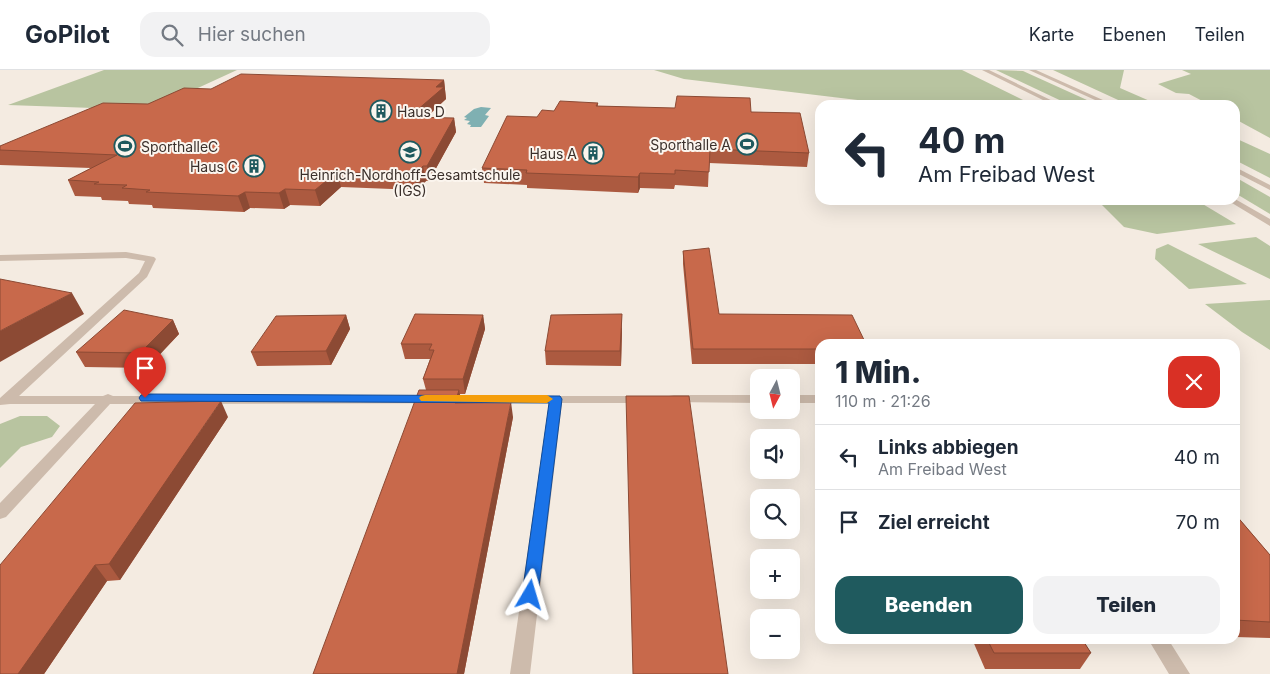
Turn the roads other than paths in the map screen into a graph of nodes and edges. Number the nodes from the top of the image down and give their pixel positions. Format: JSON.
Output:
{"nodes":[{"id":1,"x":985,"y":70,"type":"edge"},
{"id":2,"x":1032,"y":70,"type":"edge"},
{"id":3,"x":1048,"y":100,"type":"edge"},
{"id":4,"x":1099,"y":100,"type":"edge"},
{"id":5,"x":1240,"y":172,"type":"edge"},
{"id":6,"x":1270,"y":188,"type":"edge"},
{"id":7,"x":1239,"y":205,"type":"edge"},
{"id":8,"x":1270,"y":223,"type":"edge"},
{"id":9,"x":0,"y":258,"type":"edge"},
{"id":10,"x":108,"y":398,"type":"junction"},
{"id":11,"x":556,"y":399,"type":"junction"},
{"id":12,"x":750,"y":399,"type":"edge"},
{"id":13,"x":800,"y":399,"type":"edge"},
{"id":14,"x":815,"y":399,"type":"edge"},
{"id":15,"x":4,"y":402,"type":"edge"},
{"id":16,"x":0,"y":513,"type":"edge"},
{"id":17,"x":1160,"y":644,"type":"edge"},
{"id":18,"x":520,"y":674,"type":"edge"},
{"id":19,"x":1180,"y":674,"type":"edge"}],
"edges":[{"from":1,"to":3,"type":"street"},
{"from":2,"to":4,"type":"street"},
{"from":5,"to":6,"type":"street"},
{"from":7,"to":8,"type":"street"},
{"from":9,"to":15,"type":"street"},
{"from":10,"to":11,"type":"street"},
{"from":10,"to":15,"type":"street"},
{"from":10,"to":16,"type":"street"},
{"from":11,"to":12,"type":"street"},
{"from":11,"to":18,"type":"street"},
{"from":13,"to":14,"type":"street"},
{"from":17,"to":19,"type":"street"}]}
